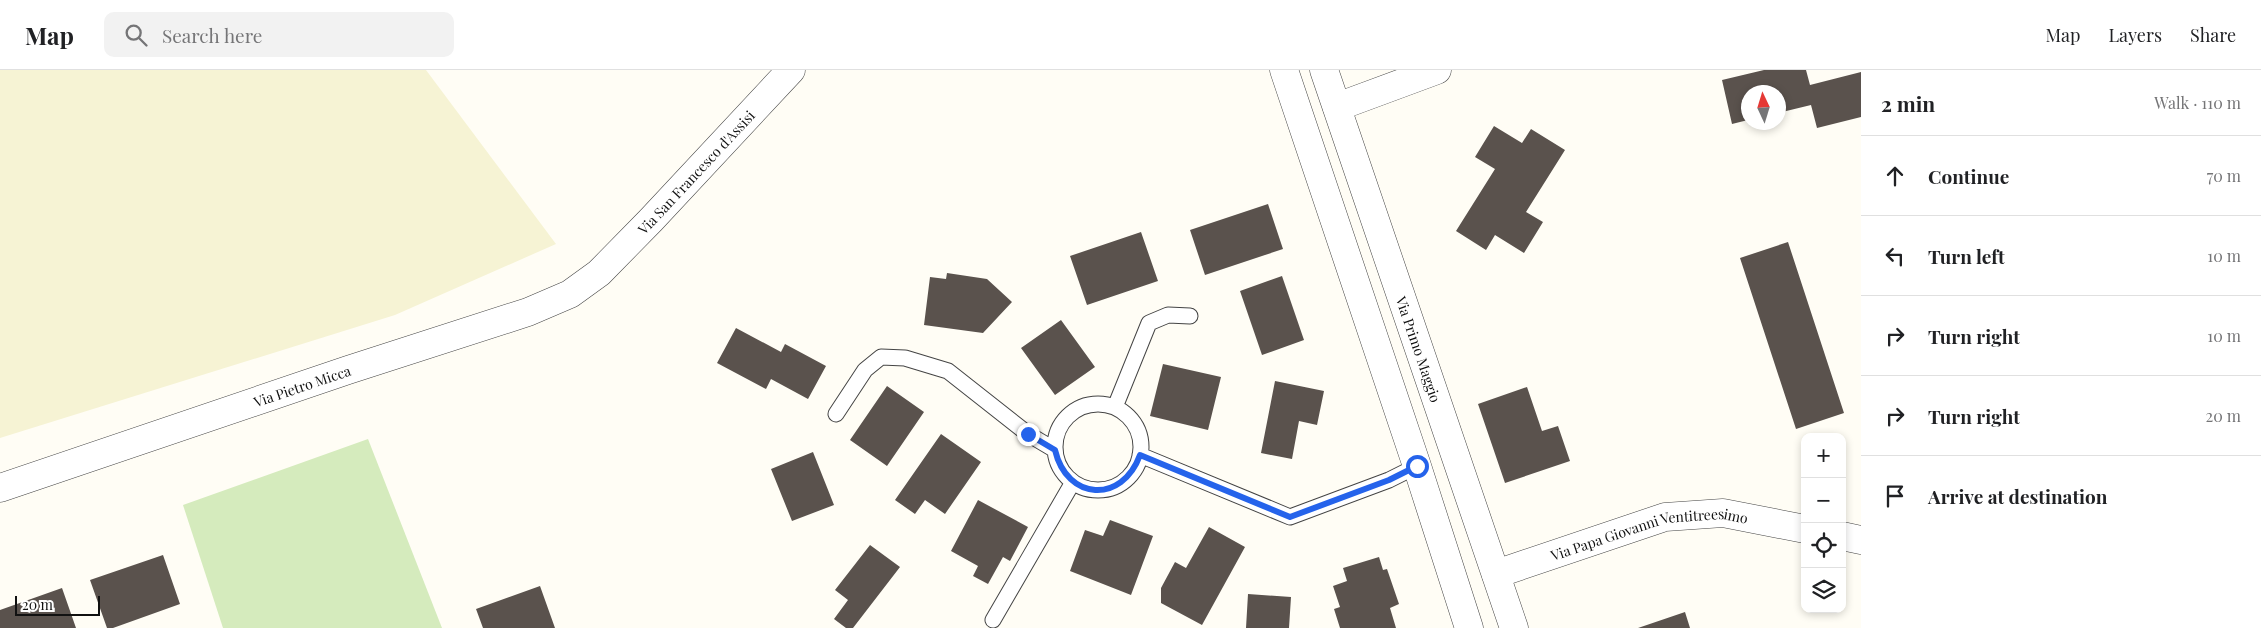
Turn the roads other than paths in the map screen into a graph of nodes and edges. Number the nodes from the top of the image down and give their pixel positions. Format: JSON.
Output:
{"nodes":[{"id":1,"x":791,"y":70,"type":"edge"},
{"id":2,"x":1284,"y":70,"type":"edge"},
{"id":3,"x":1324,"y":70,"type":"edge"},
{"id":4,"x":1436,"y":70,"type":"edge"},
{"id":5,"x":1336,"y":107,"type":"junction"},
{"id":6,"x":599,"y":273,"type":"joint"},
{"id":7,"x":1190,"y":316,"type":"dead end"},
{"id":8,"x":1115,"y":407,"type":"junction"},
{"id":9,"x":836,"y":414,"type":"dead end"},
{"id":10,"x":1055,"y":450,"type":"junction"},
{"id":11,"x":1140,"y":455,"type":"junction"},
{"id":12,"x":1417,"y":466,"type":"junction"},
{"id":13,"x":1073,"y":482,"type":"junction"},
{"id":14,"x":0,"y":488,"type":"edge"},
{"id":15,"x":1801,"y":528,"type":"edge"},
{"id":16,"x":1846,"y":537,"type":"edge"},
{"id":17,"x":1861,"y":540,"type":"edge"},
{"id":18,"x":1496,"y":574,"type":"junction"},
{"id":19,"x":992,"y":620,"type":"dead end"},
{"id":20,"x":1469,"y":628,"type":"edge"},
{"id":21,"x":1514,"y":628,"type":"edge"}],
"edges":[{"from":1,"to":6,"type":"street","name":"Via San Francesco d'Assisi"},
{"from":2,"to":12,"type":"street"},
{"from":3,"to":5,"type":"street","name":"Via Primo Maggio"},
{"from":4,"to":5,"type":"street"},
{"from":5,"to":18,"type":"street","name":"Via Primo Maggio"},
{"from":6,"to":14,"type":"street","name":"Via Pietro Micca"},
{"from":7,"to":8,"type":"lane"},
{"from":8,"to":10,"type":"lane"},
{"from":8,"to":11,"type":"lane"},
{"from":9,"to":10,"type":"lane"},
{"from":10,"to":13,"type":"lane"},
{"from":11,"to":12,"type":"lane"},
{"from":11,"to":13,"type":"lane"},
{"from":12,"to":20,"type":"street"},
{"from":13,"to":19,"type":"lane"},
{"from":15,"to":18,"type":"street","name":"Via Papa Giovanni Ventitreesimo"},
{"from":16,"to":17,"type":"street"},
{"from":18,"to":21,"type":"street","name":"Via Primo Maggio"}]}
